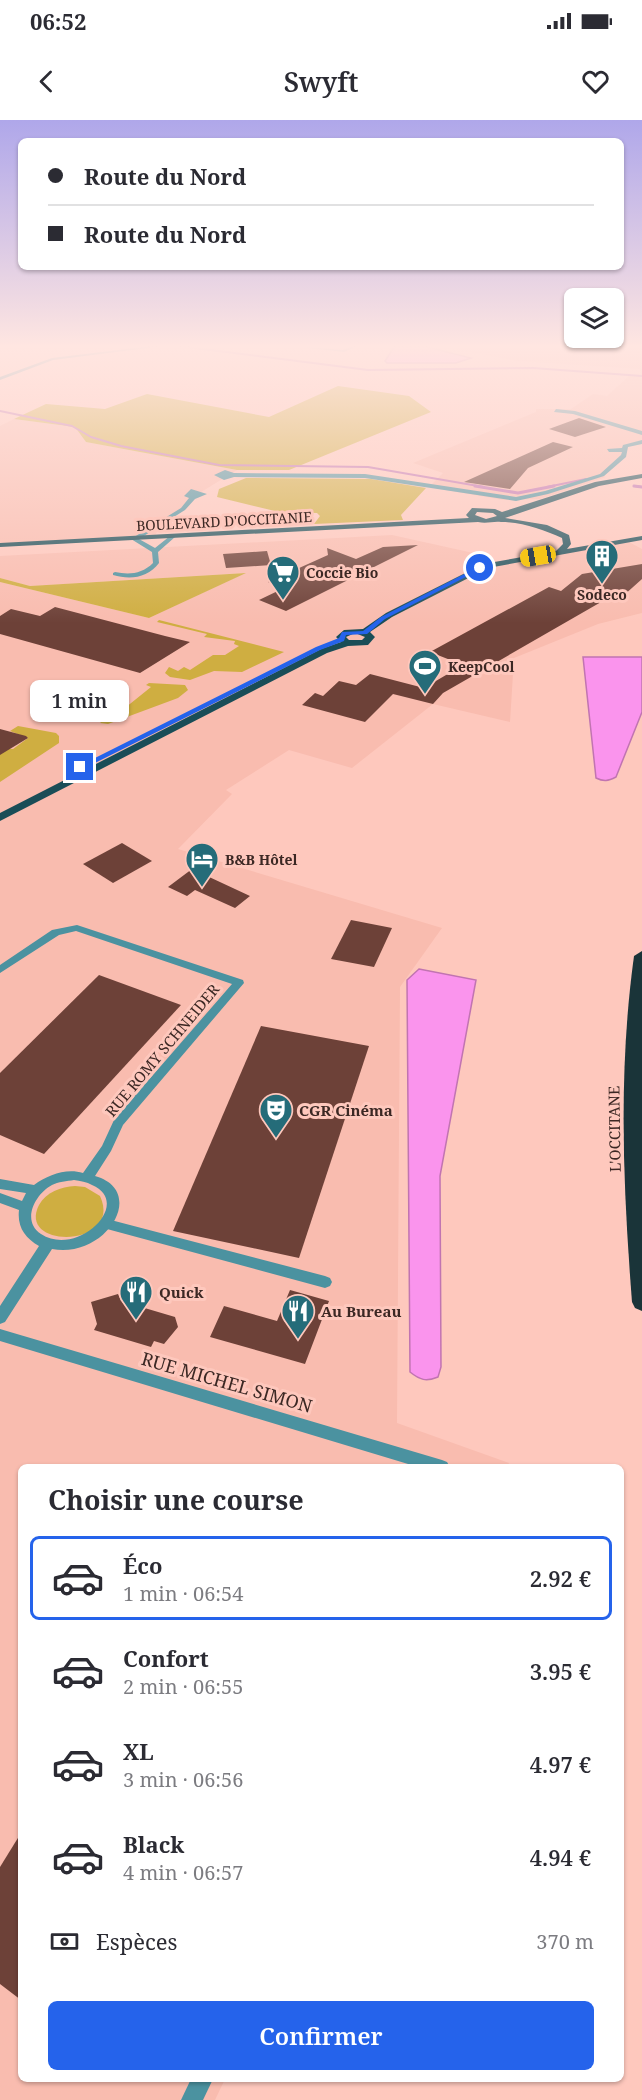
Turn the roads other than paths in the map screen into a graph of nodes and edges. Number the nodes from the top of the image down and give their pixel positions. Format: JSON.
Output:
{"nodes":[{"id":1,"x":642,"y":442,"type":"edge"},
{"id":2,"x":609,"y":450,"type":"dead end"},
{"id":3,"x":623,"y":450,"type":"junction"},
{"id":4,"x":642,"y":476,"type":"edge"},
{"id":5,"x":215,"y":484,"type":"dead end"},
{"id":6,"x":203,"y":490,"type":"dead end"},
{"id":7,"x":499,"y":515,"type":"junction"},
{"id":8,"x":164,"y":522,"type":"junction"},
{"id":9,"x":175,"y":537,"type":"junction"},
{"id":10,"x":642,"y":538,"type":"edge"},
{"id":11,"x":134,"y":539,"type":"junction"},
{"id":12,"x":0,"y":545,"type":"edge"},
{"id":13,"x":155,"y":551,"type":"junction"},
{"id":14,"x":559,"y":552,"type":"junction"},
{"id":15,"x":115,"y":574,"type":"dead end"},
{"id":16,"x":344,"y":641,"type":"junction"},
{"id":17,"x":0,"y":808,"type":"edge"},
{"id":18,"x":0,"y":818,"type":"edge"},
{"id":19,"x":642,"y":956,"type":"edge"},
{"id":20,"x":0,"y":970,"type":"edge"},
{"id":21,"x":87,"y":1177,"type":"junction"},
{"id":22,"x":0,"y":1184,"type":"edge"},
{"id":23,"x":36,"y":1190,"type":"junction"},
{"id":24,"x":0,"y":1198,"type":"edge"},
{"id":25,"x":24,"y":1207,"type":"junction"},
{"id":26,"x":107,"y":1224,"type":"junction"},
{"id":27,"x":48,"y":1244,"type":"junction"},
{"id":28,"x":325,"y":1282,"type":"dead end"},
{"id":29,"x":642,"y":1302,"type":"edge"},
{"id":30,"x":0,"y":1318,"type":"edge"},
{"id":31,"x":0,"y":1335,"type":"edge"},
{"id":32,"x":432,"y":1464,"type":"edge"},
{"id":33,"x":201,"y":2082,"type":"edge"},
{"id":34,"x":192,"y":2100,"type":"edge"}],
"edges":[{"from":1,"to":3,"type":"street"},
{"from":2,"to":3,"type":"street"},
{"from":3,"to":5,"type":"street"},
{"from":4,"to":7,"type":"main road","name":"BOULEVARD D'OCCITANIE"},
{"from":6,"to":8,"type":"street"},
{"from":7,"to":9,"type":"main road","name":"BOULEVARD D'OCCITANIE"},
{"from":7,"to":14,"type":"main road"},
{"from":8,"to":9,"type":"street"},
{"from":8,"to":11,"type":"street"},
{"from":9,"to":11,"type":"main road","name":"BOULEVARD D'OCCITANIE"},
{"from":9,"to":13,"type":"street"},
{"from":10,"to":14,"type":"main road"},
{"from":11,"to":12,"type":"main road","name":"BOULEVARD D'OCCITANIE"},
{"from":11,"to":13,"type":"street"},
{"from":13,"to":15,"type":"street"},
{"from":14,"to":16,"type":"main road"},
{"from":16,"to":17,"type":"main road"},
{"from":16,"to":18,"type":"main road"},
{"from":19,"to":29,"type":"highway","name":"L'OCCITANE"},
{"from":20,"to":21,"type":"street","name":"RUE ROMY SCHNEIDER"},
{"from":21,"to":23,"type":"street"},
{"from":21,"to":26,"type":"street"},
{"from":22,"to":23,"type":"street"},
{"from":23,"to":25,"type":"street"},
{"from":24,"to":25,"type":"street"},
{"from":25,"to":27,"type":"street"},
{"from":26,"to":27,"type":"street"},
{"from":26,"to":28,"type":"street"},
{"from":27,"to":30,"type":"street"},
{"from":31,"to":32,"type":"street","name":"RUE MICHEL SIMON"},
{"from":33,"to":34,"type":"street"}]}
